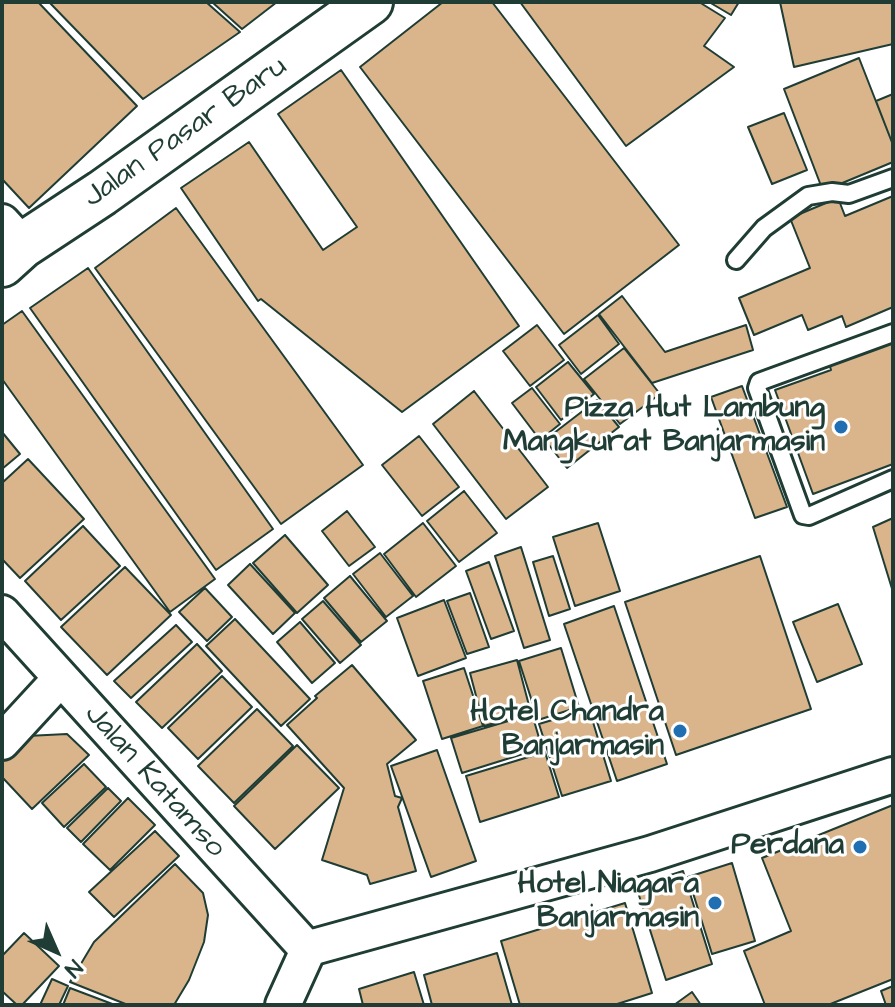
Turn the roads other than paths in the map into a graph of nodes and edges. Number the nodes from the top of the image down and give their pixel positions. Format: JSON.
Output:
{"nodes":[{"id":1,"x":370,"y":2,"type":"edge"},
{"id":2,"x":893,"y":178,"type":"edge"},
{"id":3,"x":9,"y":243,"type":"edge"},
{"id":4,"x":736,"y":260,"type":"dead end"},
{"id":5,"x":893,"y":333,"type":"edge"},
{"id":6,"x":893,"y":479,"type":"edge"},
{"id":7,"x":2,"y":613,"type":"edge"},
{"id":8,"x":60,"y":679,"type":"junction"},
{"id":9,"x":2,"y":742,"type":"edge"},
{"id":10,"x":893,"y":775,"type":"edge"},
{"id":11,"x":308,"y":950,"type":"junction"},
{"id":12,"x":283,"y":1005,"type":"edge"}],
"edges":[{"from":1,"to":3,"type":"street","name":"Jalan Pasar Baru"},
{"from":2,"to":4,"type":"lane"},
{"from":5,"to":6,"type":"lane"},
{"from":7,"to":8,"type":"street","name":"Jalan Katamso"},
{"from":8,"to":9,"type":"street"},
{"from":8,"to":11,"type":"street","name":"Jalan Katamso"},
{"from":10,"to":11,"type":"street"},
{"from":11,"to":12,"type":"street"}]}
